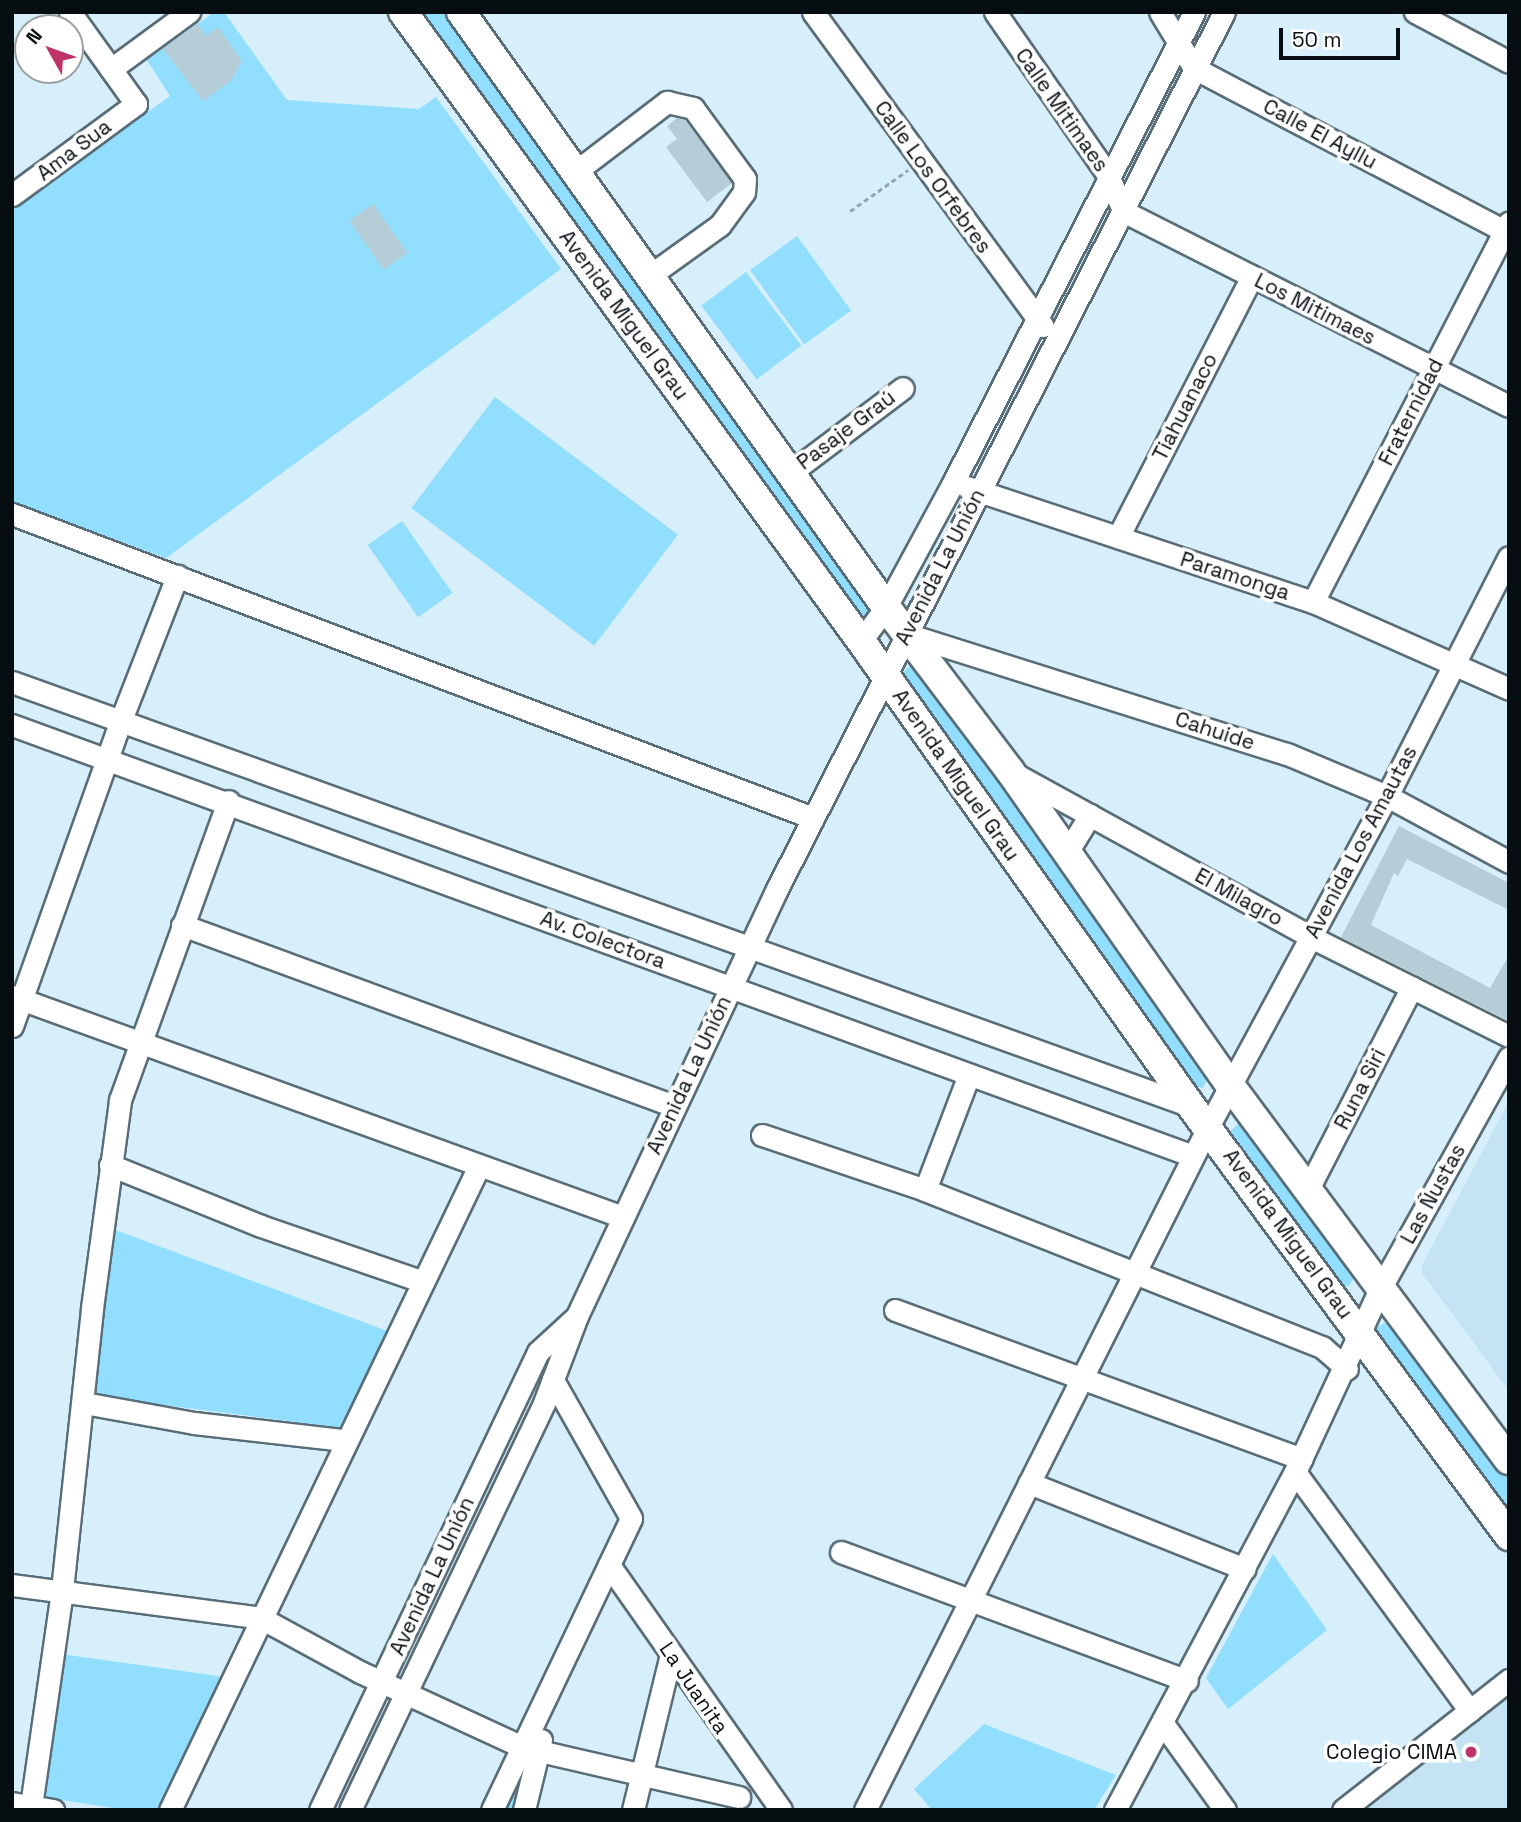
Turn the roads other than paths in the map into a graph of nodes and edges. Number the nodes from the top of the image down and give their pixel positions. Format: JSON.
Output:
{"nodes":[{"id":1,"x":70,"y":12,"type":"edge"},
{"id":2,"x":189,"y":12,"type":"edge"},
{"id":3,"x":403,"y":12,"type":"edge"},
{"id":4,"x":461,"y":12,"type":"edge"},
{"id":5,"x":813,"y":12,"type":"edge"},
{"id":6,"x":995,"y":12,"type":"edge"},
{"id":7,"x":1160,"y":12,"type":"edge"},
{"id":8,"x":1194,"y":12,"type":"edge"},
{"id":9,"x":1224,"y":12,"type":"edge"},
{"id":10,"x":1415,"y":12,"type":"edge"},
{"id":11,"x":1180,"y":39,"type":"junction"},
{"id":12,"x":1509,"y":62,"type":"edge"},
{"id":13,"x":1194,"y":68,"type":"junction"},
{"id":14,"x":111,"y":69,"type":"junction"},
{"id":15,"x":575,"y":172,"type":"junction"},
{"id":16,"x":1108,"y":175,"type":"junction"},
{"id":17,"x":14,"y":190,"type":"edge"},
{"id":18,"x":1123,"y":211,"type":"junction"},
{"id":19,"x":1507,"y":227,"type":"edge"},
{"id":20,"x":649,"y":276,"type":"junction"},
{"id":21,"x":1252,"y":276,"type":"junction"},
{"id":22,"x":1035,"y":321,"type":"junction"},
{"id":23,"x":1057,"y":338,"type":"junction"},
{"id":24,"x":1434,"y":370,"type":"junction"},
{"id":25,"x":903,"y":388,"type":"dead end"},
{"id":26,"x":1509,"y":406,"type":"edge"},
{"id":27,"x":790,"y":473,"type":"junction"},
{"id":28,"x":953,"y":482,"type":"junction"},
{"id":29,"x":978,"y":490,"type":"junction"},
{"id":30,"x":12,"y":514,"type":"edge"},
{"id":31,"x":1118,"y":537,"type":"junction"},
{"id":32,"x":1509,"y":557,"type":"edge"},
{"id":33,"x":177,"y":576,"type":"junction"},
{"id":34,"x":1313,"y":602,"type":"junction"},
{"id":35,"x":886,"y":607,"type":"junction"},
{"id":36,"x":906,"y":634,"type":"junction"},
{"id":37,"x":860,"y":641,"type":"junction"},
{"id":38,"x":1453,"y":666,"type":"junction"},
{"id":39,"x":885,"y":675,"type":"junction"},
{"id":40,"x":12,"y":682,"type":"edge"},
{"id":41,"x":1509,"y":689,"type":"edge"},
{"id":42,"x":121,"y":720,"type":"junction"},
{"id":43,"x":12,"y":725,"type":"edge"},
{"id":44,"x":107,"y":759,"type":"junction"},
{"id":45,"x":1010,"y":771,"type":"junction"},
{"id":46,"x":1387,"y":796,"type":"junction"},
{"id":47,"x":228,"y":801,"type":"junction"},
{"id":48,"x":1090,"y":815,"type":"junction"},
{"id":49,"x":813,"y":818,"type":"junction"},
{"id":50,"x":1066,"y":854,"type":"junction"},
{"id":51,"x":1509,"y":862,"type":"edge"},
{"id":52,"x":182,"y":925,"type":"junction"},
{"id":53,"x":1311,"y":937,"type":"junction"},
{"id":54,"x":750,"y":946,"type":"junction"},
{"id":55,"x":1412,"y":987,"type":"junction"},
{"id":56,"x":730,"y":988,"type":"junction"},
{"id":57,"x":17,"y":998,"type":"edge"},
{"id":58,"x":12,"y":1026,"type":"edge"},
{"id":59,"x":1509,"y":1036,"type":"edge"},
{"id":60,"x":138,"y":1044,"type":"junction"},
{"id":61,"x":1509,"y":1057,"type":"edge"},
{"id":62,"x":970,"y":1075,"type":"junction"},
{"id":63,"x":1230,"y":1085,"type":"junction"},
{"id":64,"x":674,"y":1106,"type":"junction"},
{"id":65,"x":1200,"y":1116,"type":"junction"},
{"id":66,"x":762,"y":1135,"type":"dead end"},
{"id":67,"x":1193,"y":1156,"type":"junction"},
{"id":68,"x":110,"y":1165,"type":"junction"},
{"id":69,"x":479,"y":1166,"type":"junction"},
{"id":70,"x":925,"y":1191,"type":"junction"},
{"id":71,"x":1307,"y":1191,"type":"junction"},
{"id":72,"x":623,"y":1217,"type":"junction"},
{"id":73,"x":1135,"y":1272,"type":"junction"},
{"id":74,"x":421,"y":1281,"type":"junction"},
{"id":75,"x":1380,"y":1289,"type":"junction"},
{"id":76,"x":895,"y":1310,"type":"dead end"},
{"id":77,"x":577,"y":1316,"type":"junction"},
{"id":78,"x":1359,"y":1331,"type":"junction"},
{"id":79,"x":1347,"y":1369,"type":"junction"},
{"id":80,"x":1081,"y":1379,"type":"junction"},
{"id":81,"x":553,"y":1380,"type":"junction"},
{"id":82,"x":84,"y":1402,"type":"junction"},
{"id":83,"x":344,"y":1440,"type":"junction"},
{"id":84,"x":1509,"y":1460,"type":"edge"},
{"id":85,"x":1298,"y":1465,"type":"junction"},
{"id":86,"x":1029,"y":1483,"type":"junction"},
{"id":87,"x":1509,"y":1536,"type":"edge"},
{"id":88,"x":841,"y":1552,"type":"dead end"},
{"id":89,"x":609,"y":1565,"type":"junction"},
{"id":90,"x":1245,"y":1569,"type":"junction"},
{"id":91,"x":12,"y":1585,"type":"edge"},
{"id":92,"x":62,"y":1590,"type":"junction"},
{"id":93,"x":970,"y":1600,"type":"junction"},
{"id":94,"x":261,"y":1618,"type":"junction"},
{"id":95,"x":671,"y":1654,"type":"junction"},
{"id":96,"x":1509,"y":1680,"type":"edge"},
{"id":97,"x":1187,"y":1681,"type":"junction"},
{"id":98,"x":382,"y":1683,"type":"junction"},
{"id":99,"x":405,"y":1693,"type":"junction"},
{"id":100,"x":1470,"y":1711,"type":"junction"},
{"id":101,"x":1164,"y":1725,"type":"junction"},
{"id":102,"x":530,"y":1749,"type":"junction"},
{"id":103,"x":752,"y":1772,"type":"junction"},
{"id":104,"x":642,"y":1774,"type":"junction"},
{"id":105,"x":738,"y":1803,"type":"edge"},
{"id":106,"x":32,"y":1806,"type":"edge"},
{"id":107,"x":170,"y":1810,"type":"edge"},
{"id":108,"x":320,"y":1810,"type":"edge"},
{"id":109,"x":350,"y":1810,"type":"edge"},
{"id":110,"x":492,"y":1810,"type":"edge"},
{"id":111,"x":524,"y":1810,"type":"edge"},
{"id":112,"x":633,"y":1810,"type":"edge"},
{"id":113,"x":781,"y":1810,"type":"edge"},
{"id":114,"x":865,"y":1810,"type":"edge"},
{"id":115,"x":1115,"y":1810,"type":"edge"},
{"id":116,"x":1225,"y":1810,"type":"edge"},
{"id":117,"x":1343,"y":1810,"type":"edge"}],
"edges":[{"from":1,"to":14,"type":"street"},
{"from":2,"to":14,"type":"street"},
{"from":3,"to":37,"type":"main road","name":"Avenida Miguel Grau"},
{"from":4,"to":15,"type":"main road","name":"Avenida Miguel Grau"},
{"from":5,"to":22,"type":"street","name":"Calle Los Orfebres"},
{"from":6,"to":16,"type":"street","name":"Calle Mitimaes"},
{"from":7,"to":11,"type":"street"},
{"from":8,"to":11,"type":"street","name":"Avenida La Unión"},
{"from":9,"to":13,"type":"street","name":"Avenida La Unión"},
{"from":10,"to":12,"type":"street"},
{"from":11,"to":13,"type":"street"},
{"from":11,"to":16,"type":"street","name":"Avenida La Unión"},
{"from":13,"to":18,"type":"street","name":"Avenida La Unión"},
{"from":13,"to":19,"type":"street","name":"Calle El Ayllu"},
{"from":14,"to":17,"type":"street","name":"Ama Sua"},
{"from":15,"to":20,"type":"main road","name":"Avenida Miguel Grau"},
{"from":15,"to":20,"type":"street"},
{"from":16,"to":18,"type":"street","name":"Calle Mitimaes"},
{"from":16,"to":22,"type":"street","name":"Avenida La Unión"},
{"from":18,"to":21,"type":"street","name":"Los Mitimaes"},
{"from":18,"to":23,"type":"street","name":"Avenida La Unión"},
{"from":19,"to":24,"type":"street","name":"Fraternidad"},
{"from":20,"to":27,"type":"main road","name":"Avenida Miguel Grau"},
{"from":21,"to":24,"type":"street","name":"Los Mitimaes"},
{"from":21,"to":31,"type":"street","name":"Tiahuanaco"},
{"from":22,"to":23,"type":"street","name":"Calle Los Orfebres"},
{"from":22,"to":28,"type":"street","name":"Avenida La Unión"},
{"from":23,"to":29,"type":"street","name":"Avenida La Unión"},
{"from":24,"to":26,"type":"street","name":"Los Mitimaes"},
{"from":24,"to":34,"type":"street","name":"Fraternidad"},
{"from":25,"to":27,"type":"street","name":"Pasaje Graú"},
{"from":27,"to":35,"type":"main road","name":"Avenida Miguel Grau"},
{"from":28,"to":29,"type":"street","name":"Paramonga"},
{"from":28,"to":35,"type":"street","name":"Avenida La Unión"},
{"from":29,"to":31,"type":"street","name":"Paramonga"},
{"from":29,"to":36,"type":"street","name":"Avenida La Unión"},
{"from":30,"to":33,"type":"street"},
{"from":31,"to":34,"type":"street","name":"Paramonga"},
{"from":32,"to":38,"type":"street","name":"Avenida Los Amautas"},
{"from":33,"to":42,"type":"street"},
{"from":33,"to":49,"type":"street"},
{"from":34,"to":38,"type":"street","name":"Paramonga"},
{"from":35,"to":36,"type":"main road","name":"Avenida Miguel Grau"},
{"from":35,"to":37,"type":"street","name":"Avenida La Unión"},
{"from":36,"to":39,"type":"street","name":"Avenida La Unión"},
{"from":36,"to":45,"type":"main road","name":"Avenida Miguel Grau"},
{"from":36,"to":46,"type":"street","name":"Cahuide"},
{"from":37,"to":39,"type":"main road","name":"Avenida Miguel Grau"},
{"from":38,"to":41,"type":"street","name":"Paramonga"},
{"from":38,"to":46,"type":"street","name":"Avenida Los Amautas"},
{"from":39,"to":49,"type":"street","name":"Avenida La Unión"},
{"from":39,"to":65,"type":"main road","name":"Avenida Miguel Grau"},
{"from":40,"to":42,"type":"street","name":"Av. Colectora"},
{"from":42,"to":44,"type":"street"},
{"from":42,"to":54,"type":"street","name":"Av. Colectora"},
{"from":43,"to":44,"type":"street","name":"Av. Colectora"},
{"from":44,"to":47,"type":"street","name":"Av. Colectora"},
{"from":44,"to":57,"type":"street"},
{"from":45,"to":48,"type":"street","name":"El Milagro"},
{"from":45,"to":50,"type":"main road","name":"Avenida Miguel Grau"},
{"from":46,"to":51,"type":"street","name":"Cahuide"},
{"from":46,"to":53,"type":"street","name":"Avenida Los Amautas"},
{"from":47,"to":52,"type":"street"},
{"from":47,"to":56,"type":"street","name":"Av. Colectora"},
{"from":48,"to":50,"type":"street"},
{"from":48,"to":53,"type":"street","name":"El Milagro"},
{"from":49,"to":54,"type":"street","name":"Avenida La Unión"},
{"from":50,"to":63,"type":"main road","name":"Avenida Miguel Grau"},
{"from":52,"to":60,"type":"street"},
{"from":52,"to":64,"type":"street"},
{"from":53,"to":55,"type":"street","name":"El Milagro"},
{"from":53,"to":63,"type":"street","name":"Avenida Los Amautas"},
{"from":54,"to":56,"type":"street","name":"Avenida La Unión"},
{"from":54,"to":65,"type":"street","name":"Av. Colectora"},
{"from":55,"to":59,"type":"street","name":"El Milagro"},
{"from":55,"to":71,"type":"street","name":"Runa Siri"},
{"from":56,"to":62,"type":"street","name":"Av. Colectora"},
{"from":56,"to":64,"type":"street","name":"Avenida La Unión"},
{"from":57,"to":58,"type":"street"},
{"from":57,"to":60,"type":"street"},
{"from":60,"to":68,"type":"street"},
{"from":60,"to":69,"type":"street"},
{"from":61,"to":75,"type":"street","name":"Las Ñustas"},
{"from":62,"to":67,"type":"street","name":"Av. Colectora"},
{"from":62,"to":70,"type":"street"},
{"from":63,"to":65,"type":"street","name":"Avenida Los Amautas"},
{"from":63,"to":71,"type":"main road","name":"Avenida Miguel Grau"},
{"from":64,"to":72,"type":"street","name":"Avenida La Unión"},
{"from":65,"to":67,"type":"street","name":"Avenida Los Amautas"},
{"from":65,"to":78,"type":"main road","name":"Avenida Miguel Grau"},
{"from":66,"to":70,"type":"street"},
{"from":67,"to":73,"type":"street","name":"Avenida Los Amautas"},
{"from":68,"to":74,"type":"street"},
{"from":68,"to":82,"type":"street"},
{"from":69,"to":72,"type":"street"},
{"from":69,"to":74,"type":"street"},
{"from":70,"to":73,"type":"street"},
{"from":71,"to":75,"type":"main road","name":"Avenida Miguel Grau"},
{"from":72,"to":77,"type":"street","name":"Avenida La Unión"},
{"from":73,"to":79,"type":"street"},
{"from":73,"to":80,"type":"street","name":"Avenida Los Amautas"},
{"from":74,"to":83,"type":"street"},
{"from":75,"to":78,"type":"street","name":"Las Ñustas"},
{"from":75,"to":84,"type":"main road","name":"Avenida Miguel Grau"},
{"from":76,"to":80,"type":"street"},
{"from":77,"to":81,"type":"street","name":"Avenida La Unión"},
{"from":77,"to":98,"type":"street","name":"Avenida La Unión"},
{"from":78,"to":79,"type":"street","name":"Las Ñustas"},
{"from":78,"to":87,"type":"main road","name":"Avenida Miguel Grau"},
{"from":79,"to":85,"type":"street","name":"Las Ñustas"},
{"from":80,"to":85,"type":"street"},
{"from":80,"to":86,"type":"street","name":"Avenida Los Amautas"},
{"from":81,"to":89,"type":"street"},
{"from":81,"to":99,"type":"street","name":"Avenida La Unión"},
{"from":82,"to":83,"type":"street"},
{"from":82,"to":92,"type":"street"},
{"from":83,"to":94,"type":"street"},
{"from":85,"to":90,"type":"street","name":"Las Ñustas"},
{"from":85,"to":100,"type":"street"},
{"from":86,"to":90,"type":"street"},
{"from":86,"to":93,"type":"street","name":"Avenida Los Amautas"},
{"from":88,"to":93,"type":"street"},
{"from":89,"to":95,"type":"street","name":"La Juanita"},
{"from":89,"to":102,"type":"street"},
{"from":90,"to":97,"type":"street","name":"Las Ñustas"},
{"from":91,"to":92,"type":"street"},
{"from":92,"to":94,"type":"street"},
{"from":92,"to":106,"type":"street"},
{"from":93,"to":97,"type":"street"},
{"from":93,"to":114,"type":"street","name":"Avenida Los Amautas"},
{"from":94,"to":98,"type":"street"},
{"from":94,"to":107,"type":"street"},
{"from":95,"to":103,"type":"street","name":"La Juanita"},
{"from":95,"to":104,"type":"street"},
{"from":96,"to":100,"type":"street"},
{"from":97,"to":101,"type":"street","name":"Las Ñustas"},
{"from":98,"to":99,"type":"street"},
{"from":98,"to":108,"type":"street","name":"Avenida La Unión"},
{"from":99,"to":102,"type":"street"},
{"from":99,"to":109,"type":"street","name":"Avenida La Unión"},
{"from":100,"to":117,"type":"street"},
{"from":101,"to":115,"type":"street","name":"Las Ñustas"},
{"from":101,"to":116,"type":"street"},
{"from":102,"to":104,"type":"street"},
{"from":102,"to":110,"type":"street"},
{"from":102,"to":111,"type":"street"},
{"from":103,"to":105,"type":"street"},
{"from":103,"to":113,"type":"street","name":"La Juanita"},
{"from":104,"to":105,"type":"street"},
{"from":104,"to":112,"type":"street"}]}
